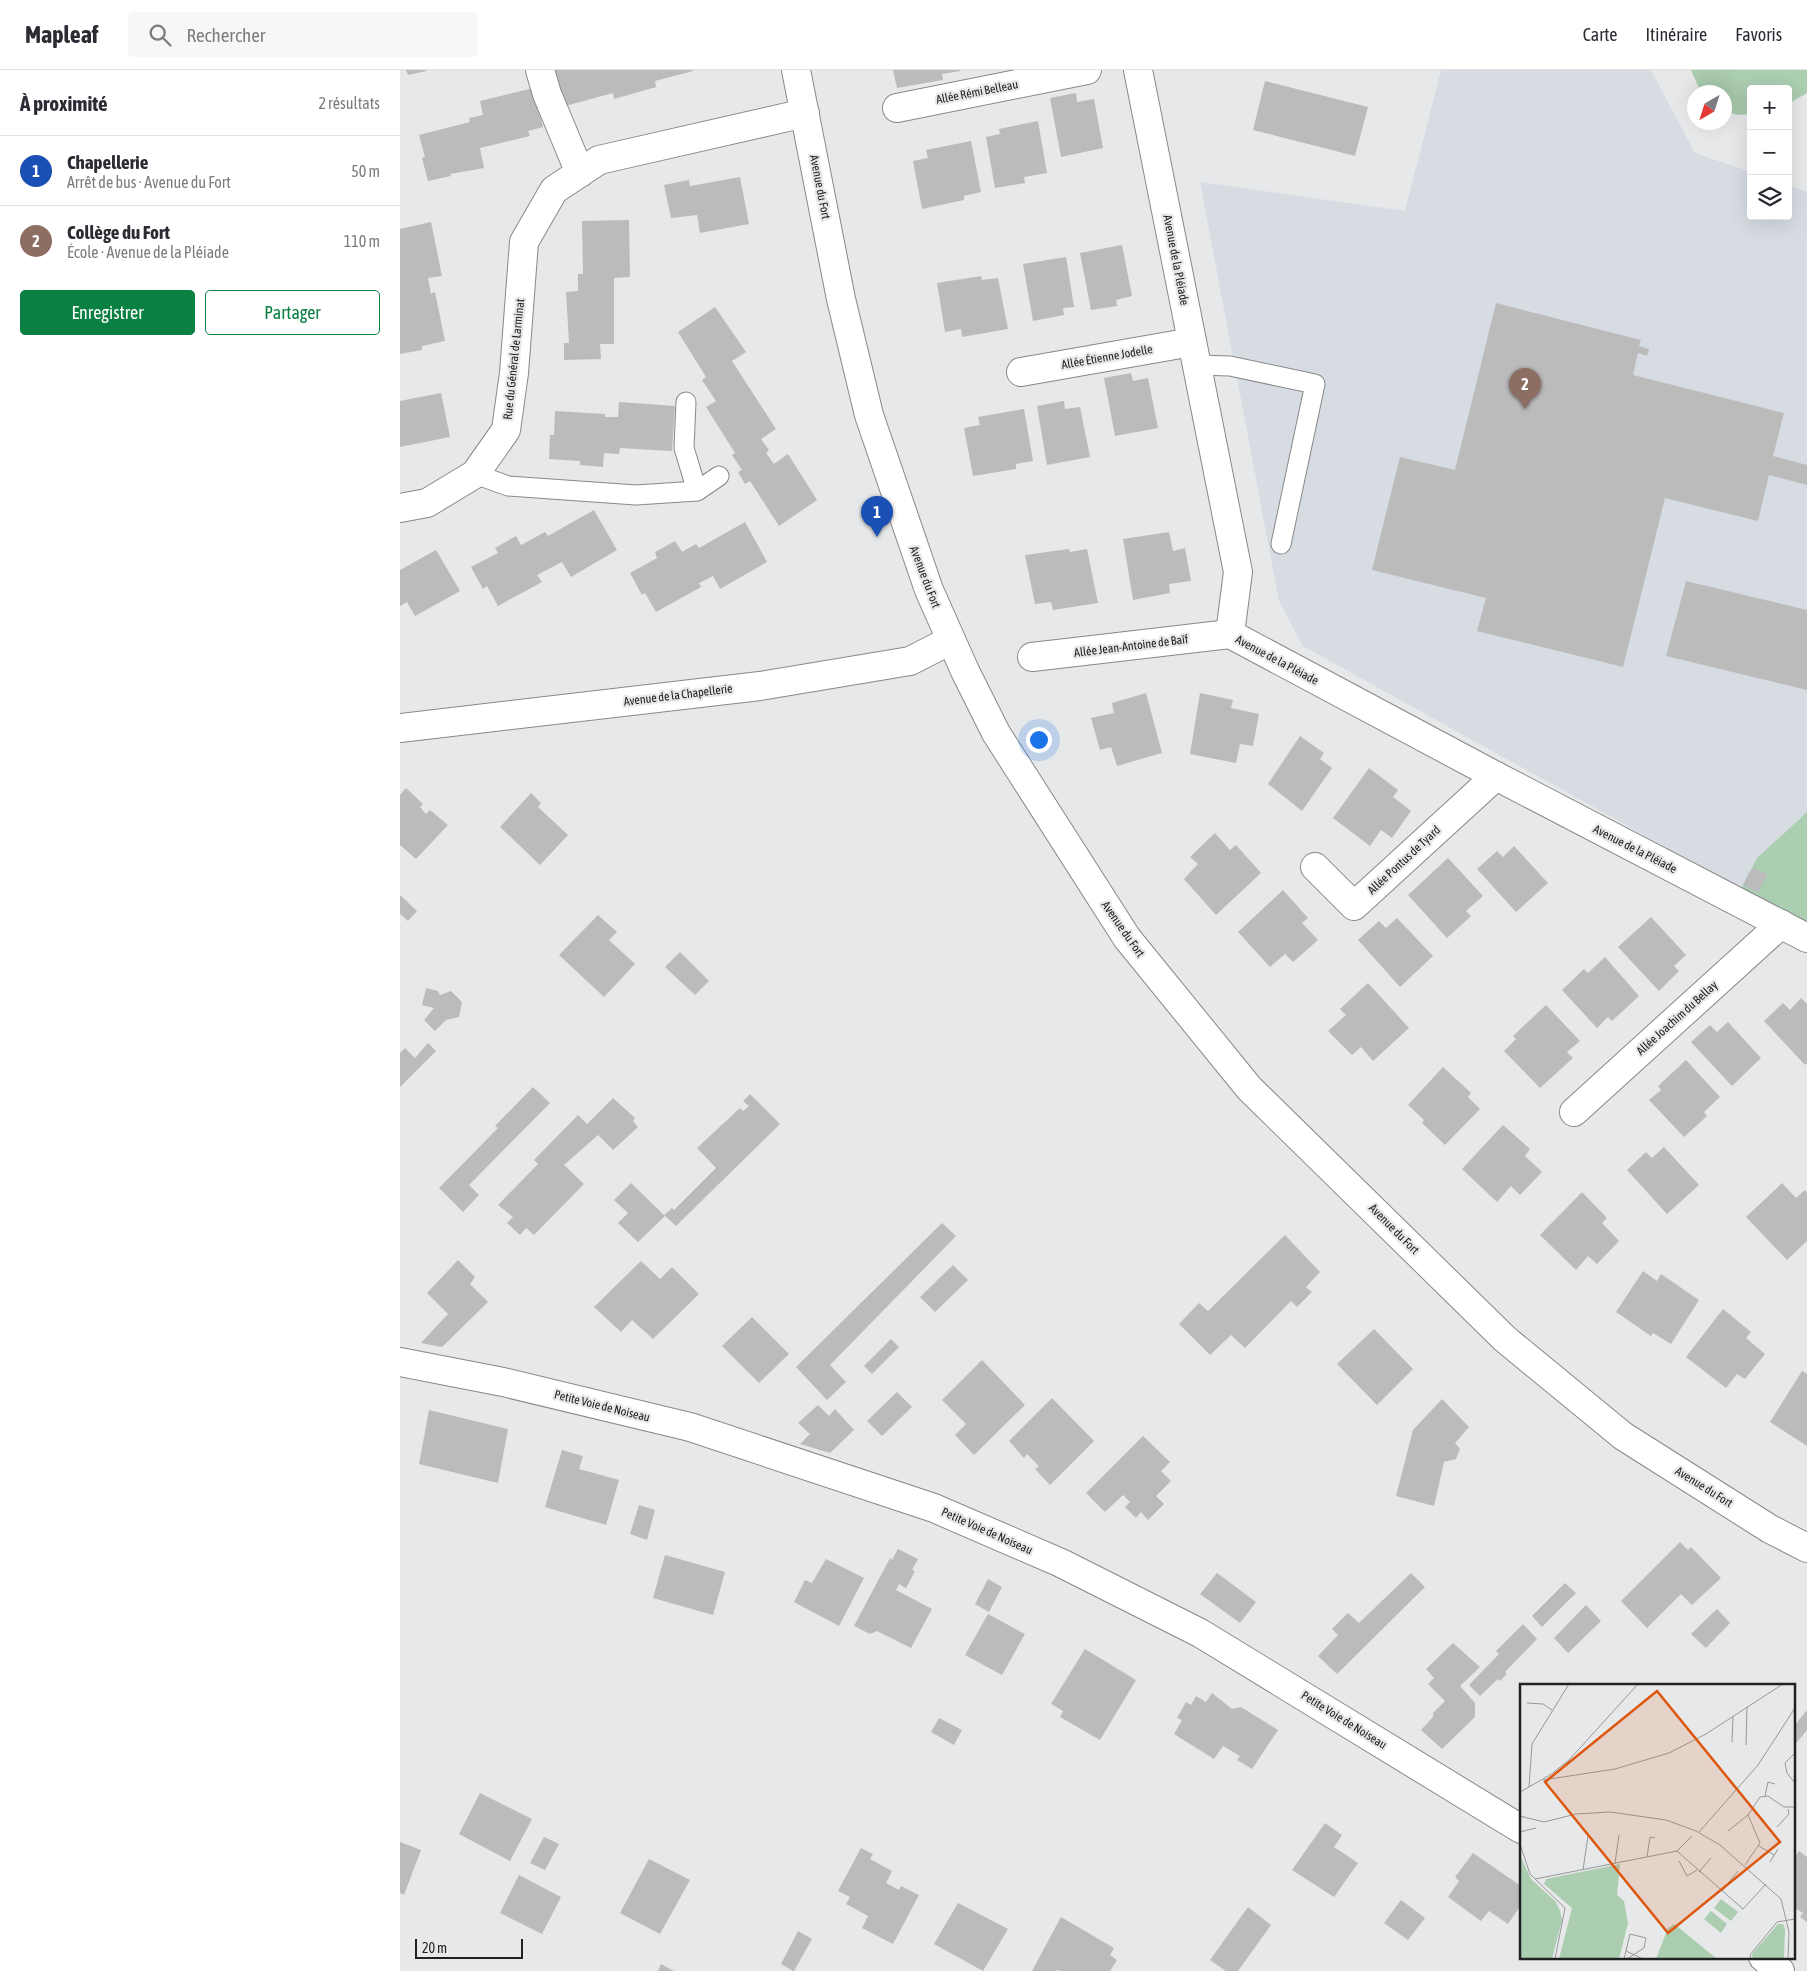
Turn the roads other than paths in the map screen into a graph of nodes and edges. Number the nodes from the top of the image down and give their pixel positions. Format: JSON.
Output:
{"nodes":[{"id":1,"x":540,"y":70,"type":"edge"},
{"id":2,"x":796,"y":70,"type":"edge"},
{"id":3,"x":1087,"y":70,"type":"edge"},
{"id":4,"x":1138,"y":70,"type":"edge"},
{"id":5,"x":897,"y":108,"type":"dead end"},
{"id":6,"x":805,"y":113,"type":"junction"},
{"id":7,"x":580,"y":173,"type":"junction"},
{"id":8,"x":1194,"y":354,"type":"junction"},
{"id":9,"x":1021,"y":372,"type":"dead end"},
{"id":10,"x":686,"y":402,"type":"dead end"},
{"id":11,"x":475,"y":474,"type":"junction"},
{"id":12,"x":719,"y":476,"type":"dead end"},
{"id":13,"x":697,"y":492,"type":"junction"},
{"id":14,"x":400,"y":508,"type":"edge"},
{"id":15,"x":1281,"y":544,"type":"dead end"},
{"id":16,"x":1230,"y":634,"type":"junction"},
{"id":17,"x":951,"y":640,"type":"junction"},
{"id":18,"x":1032,"y":657,"type":"dead end"},
{"id":19,"x":400,"y":728,"type":"edge"},
{"id":20,"x":1496,"y":776,"type":"junction"},
{"id":21,"x":1315,"y":867,"type":"dead end"},
{"id":22,"x":1781,"y":924,"type":"junction"},
{"id":23,"x":1807,"y":938,"type":"edge"},
{"id":24,"x":1574,"y":1112,"type":"dead end"},
{"id":25,"x":400,"y":1362,"type":"edge"},
{"id":26,"x":1807,"y":1548,"type":"edge"},
{"id":27,"x":1520,"y":1828,"type":"edge"},
{"id":28,"x":1764,"y":1958,"type":"edge"},
{"id":29,"x":1780,"y":1971,"type":"edge"}],
"edges":[{"from":1,"to":7,"type":"street"},
{"from":2,"to":6,"type":"street","name":"Avenue du Fort"},
{"from":3,"to":5,"type":"street","name":"Allée Rémi Belleau"},
{"from":4,"to":8,"type":"street","name":"Avenue de la Pléiade"},
{"from":6,"to":7,"type":"street","name":"Rue du Général de Larminat"},
{"from":6,"to":17,"type":"street","name":"Avenue du Fort"},
{"from":7,"to":11,"type":"street","name":"Rue du Général de Larminat"},
{"from":8,"to":9,"type":"street","name":"Allée Étienne Jodelle"},
{"from":8,"to":15,"type":"lane"},
{"from":8,"to":16,"type":"street","name":"Avenue de la Pléiade"},
{"from":10,"to":13,"type":"lane"},
{"from":11,"to":13,"type":"lane"},
{"from":11,"to":14,"type":"street","name":"Rue du Général de Larminat"},
{"from":12,"to":13,"type":"lane"},
{"from":16,"to":18,"type":"street","name":"Allée Jean-Antoine de Baïf"},
{"from":16,"to":20,"type":"street","name":"Avenue de la Pléiade"},
{"from":17,"to":19,"type":"street","name":"Avenue de la Chapellerie"},
{"from":17,"to":26,"type":"street","name":"Avenue du Fort"},
{"from":20,"to":21,"type":"street","name":"Allée Pontus de Tyard"},
{"from":20,"to":22,"type":"street","name":"Avenue de la Pléiade"},
{"from":22,"to":23,"type":"street","name":"Avenue de la Pléiade"},
{"from":22,"to":24,"type":"street","name":"Allée Joachim du Bellay"},
{"from":25,"to":27,"type":"street","name":"Petite Voie de Noiseau"},
{"from":28,"to":29,"type":"street"}]}
